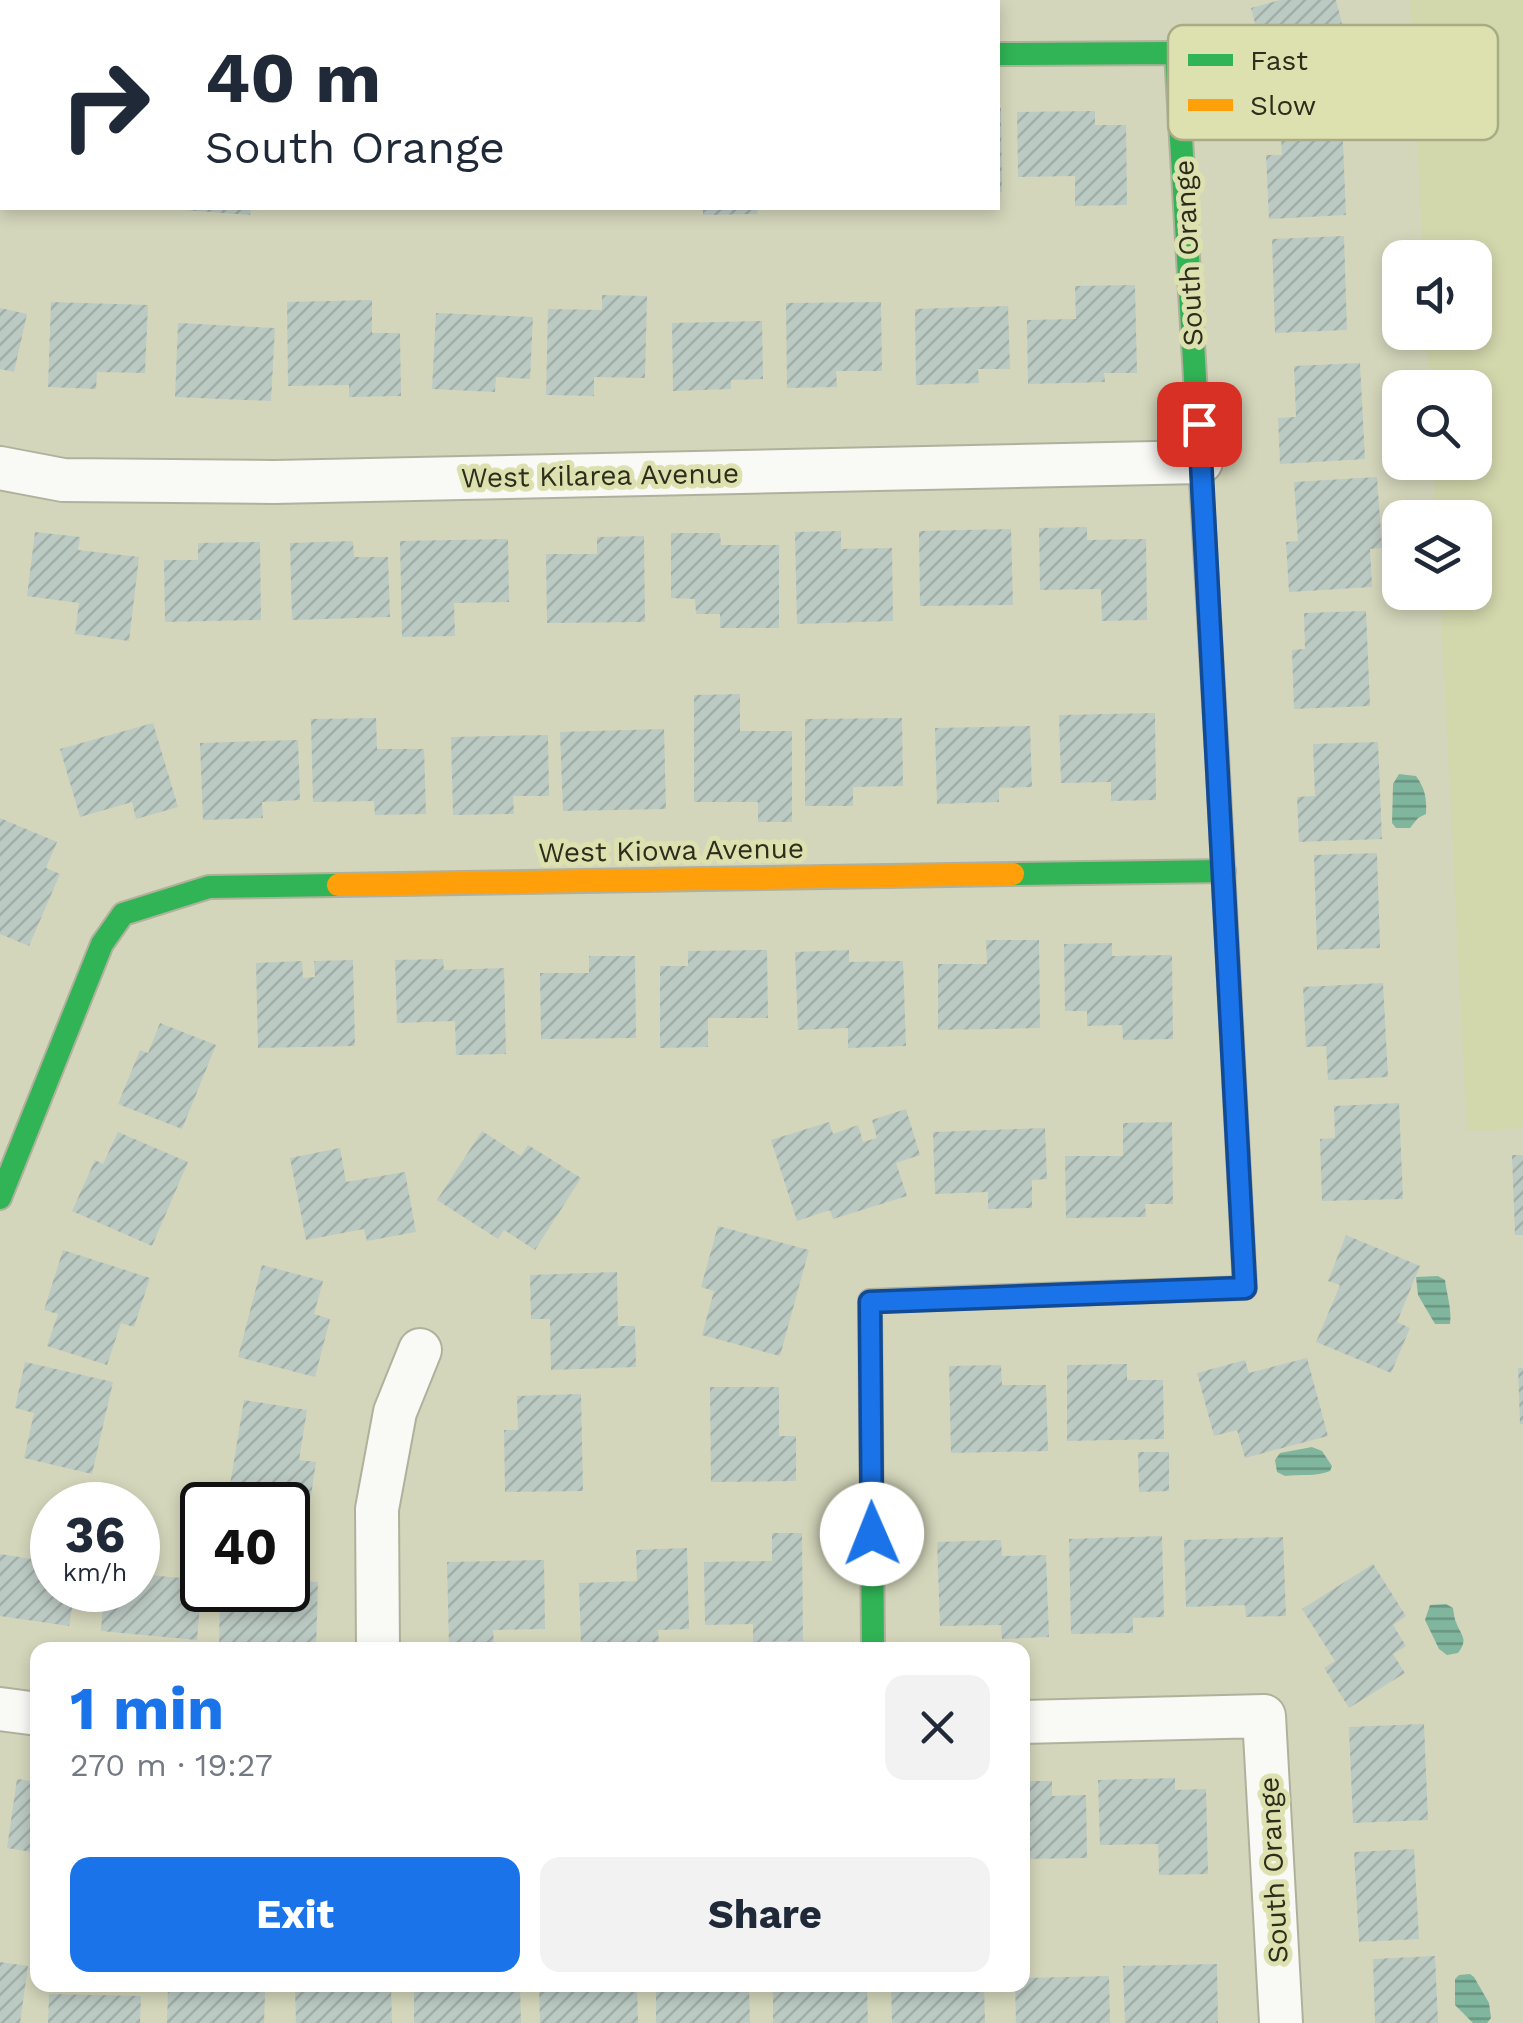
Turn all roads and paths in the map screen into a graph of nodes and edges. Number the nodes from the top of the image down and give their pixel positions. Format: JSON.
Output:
{"nodes":[{"id":1,"x":1168,"y":52,"type":"edge"},
{"id":2,"x":1000,"y":54,"type":"edge"},
{"id":3,"x":1181,"y":140,"type":"edge"},
{"id":4,"x":1201,"y":462,"type":"junction"},
{"id":5,"x":0,"y":468,"type":"edge"},
{"id":6,"x":1224,"y":871,"type":"junction"},
{"id":7,"x":0,"y":1198,"type":"edge"},
{"id":8,"x":420,"y":1350,"type":"dead end"},
{"id":9,"x":378,"y":1642,"type":"edge"},
{"id":10,"x":873,"y":1642,"type":"edge"},
{"id":11,"x":0,"y":1709,"type":"edge"},
{"id":12,"x":30,"y":1713,"type":"edge"},
{"id":13,"x":1030,"y":1722,"type":"edge"},
{"id":14,"x":1281,"y":2023,"type":"edge"}],
"edges":[{"from":1,"to":2,"type":"street","name":"South Orange"},
{"from":3,"to":4,"type":"street","name":"South Orange"},
{"from":4,"to":5,"type":"street","name":"West Kilarea Avenue"},
{"from":4,"to":6,"type":"street","name":"South Orange"},
{"from":6,"to":7,"type":"street","name":"West Kiowa Avenue"},
{"from":6,"to":10,"type":"street","name":"South Orange"},
{"from":8,"to":9,"type":"street"},
{"from":11,"to":12,"type":"street"},
{"from":13,"to":14,"type":"street","name":"South Orange"}]}
